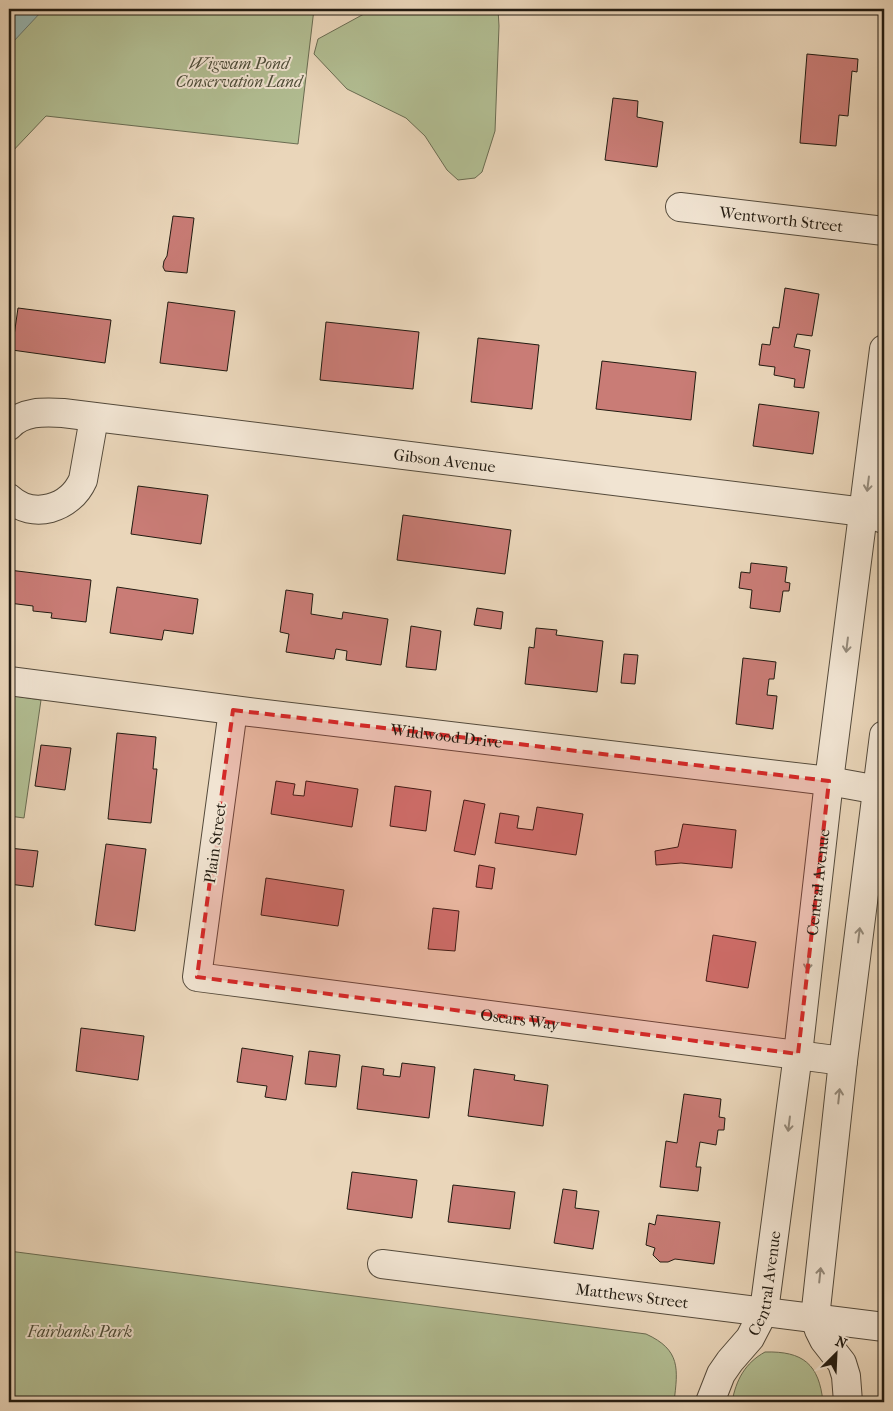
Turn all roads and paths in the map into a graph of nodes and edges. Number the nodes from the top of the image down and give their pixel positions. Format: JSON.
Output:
{"nodes":[{"id":1,"x":680,"y":207,"type":"dead end"},
{"id":2,"x":884,"y":231,"type":"edge"},
{"id":3,"x":884,"y":348,"type":"edge"},
{"id":4,"x":94,"y":418,"type":"junction"},
{"id":5,"x":9,"y":426,"type":"edge"},
{"id":6,"x":9,"y":498,"type":"edge"},
{"id":7,"x":874,"y":515,"type":"edge"},
{"id":8,"x":9,"y":680,"type":"edge"},
{"id":9,"x":233,"y":710,"type":"junction"},
{"id":10,"x":884,"y":735,"type":"edge"},
{"id":11,"x":829,"y":781,"type":"junction"},
{"id":12,"x":881,"y":790,"type":"edge"},
{"id":13,"x":198,"y":977,"type":"joint"},
{"id":14,"x":798,"y":1054,"type":"junction"},
{"id":15,"x":843,"y":1061,"type":"junction"},
{"id":16,"x":382,"y":1264,"type":"dead end"},
{"id":17,"x":764,"y":1312,"type":"junction"},
{"id":18,"x":815,"y":1318,"type":"junction"},
{"id":19,"x":884,"y":1327,"type":"edge"},
{"id":20,"x":710,"y":1402,"type":"edge"},
{"id":21,"x":848,"y":1402,"type":"edge"}],
"edges":[{"from":1,"to":2,"type":"street","name":"Wentworth Street"},
{"from":3,"to":7,"type":"street","name":"Central Avenue","one_way":true},
{"from":4,"to":5,"type":"street","name":"Gibson Avenue"},
{"from":4,"to":6,"type":"street"},
{"from":4,"to":7,"type":"street","name":"Gibson Avenue"},
{"from":7,"to":11,"type":"street","name":"Central Avenue","one_way":true},
{"from":8,"to":9,"type":"street","name":"Wildwood Drive"},
{"from":9,"to":11,"type":"street","name":"Wildwood Drive"},
{"from":9,"to":13,"type":"street","name":"Plain Street"},
{"from":10,"to":12,"type":"street"},
{"from":11,"to":12,"type":"street","name":"Wildwood Drive"},
{"from":11,"to":14,"type":"street","name":"Central Avenue","one_way":true},
{"from":15,"to":12,"type":"street","one_way":true},
{"from":13,"to":14,"type":"street","name":"Oscars Way"},
{"from":14,"to":15,"type":"street","name":"Oscars Way"},
{"from":14,"to":17,"type":"street","name":"Central Avenue","one_way":true},
{"from":18,"to":15,"type":"street","one_way":true},
{"from":16,"to":17,"type":"street","name":"Matthews Street"},
{"from":17,"to":18,"type":"street","name":"Matthews Street"},
{"from":17,"to":20,"type":"street","name":"Central Avenue"},
{"from":18,"to":19,"type":"street","name":"Matthews Street"},
{"from":18,"to":21,"type":"street"}]}
